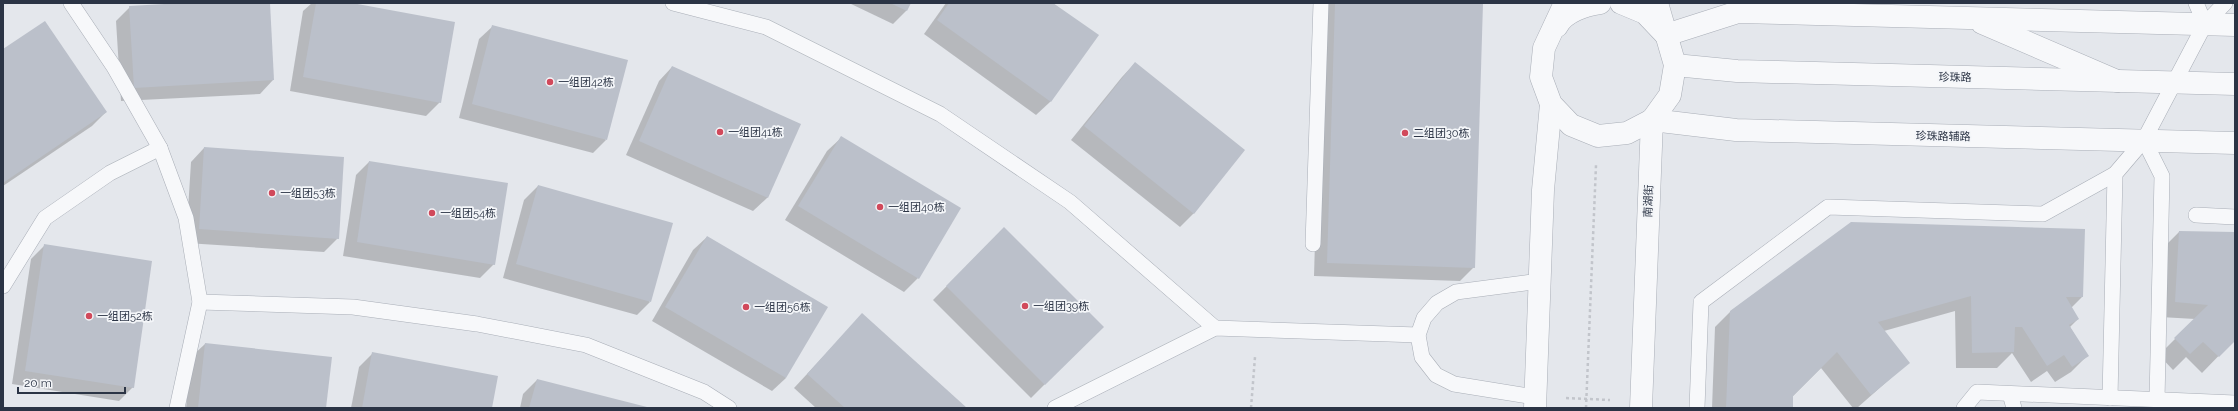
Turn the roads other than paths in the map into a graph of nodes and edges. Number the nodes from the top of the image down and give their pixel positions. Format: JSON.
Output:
{"nodes":[{"id":1,"x":71,"y":3,"type":"edge"},
{"id":2,"x":673,"y":3,"type":"edge"},
{"id":3,"x":1321,"y":3,"type":"edge"},
{"id":4,"x":1565,"y":3,"type":"edge"},
{"id":5,"x":1600,"y":3,"type":"edge"},
{"id":6,"x":1621,"y":3,"type":"edge"},
{"id":7,"x":1657,"y":3,"type":"edge"},
{"id":8,"x":2196,"y":3,"type":"edge"},
{"id":9,"x":2226,"y":3,"type":"edge"},
{"id":10,"x":1971,"y":18,"type":"junction"},
{"id":11,"x":2205,"y":24,"type":"junction"},
{"id":12,"x":2235,"y":25,"type":"edge"},
{"id":13,"x":1666,"y":35,"type":"junction"},
{"id":14,"x":1544,"y":48,"type":"junction"},
{"id":15,"x":1675,"y":65,"type":"junction"},
{"id":16,"x":2117,"y":81,"type":"junction"},
{"id":17,"x":2174,"y":82,"type":"junction"},
{"id":18,"x":2235,"y":84,"type":"edge"},
{"id":19,"x":1551,"y":104,"type":"junction"},
{"id":20,"x":1652,"y":120,"type":"junction"},
{"id":21,"x":2144,"y":140,"type":"junction"},
{"id":22,"x":2235,"y":143,"type":"edge"},
{"id":23,"x":160,"y":148,"type":"junction"},
{"id":24,"x":2115,"y":174,"type":"junction"},
{"id":25,"x":2196,"y":215,"type":"dead end"},
{"id":26,"x":2235,"y":216,"type":"edge"},
{"id":27,"x":1313,"y":244,"type":"dead end"},
{"id":28,"x":1540,"y":281,"type":"junction"},
{"id":29,"x":3,"y":286,"type":"edge"},
{"id":30,"x":200,"y":302,"type":"junction"},
{"id":31,"x":1215,"y":328,"type":"junction"},
{"id":32,"x":1418,"y":335,"type":"junction"},
{"id":33,"x":2010,"y":394,"type":"junction"},
{"id":34,"x":2110,"y":398,"type":"junction"},
{"id":35,"x":2157,"y":400,"type":"junction"},
{"id":36,"x":1535,"y":402,"type":"edge"},
{"id":37,"x":2235,"y":403,"type":"edge"},
{"id":38,"x":1641,"y":405,"type":"edge"},
{"id":39,"x":177,"y":408,"type":"edge"},
{"id":40,"x":729,"y":408,"type":"edge"},
{"id":41,"x":1055,"y":408,"type":"edge"},
{"id":42,"x":1697,"y":408,"type":"edge"},
{"id":43,"x":1964,"y":408,"type":"edge"},
{"id":44,"x":2014,"y":408,"type":"edge"}],
"edges":[{"from":1,"to":23,"type":"lane"},
{"from":2,"to":31,"type":"lane"},
{"from":3,"to":27,"type":"lane"},
{"from":4,"to":14,"type":"street"},
{"from":5,"to":14,"type":"street"},
{"from":6,"to":13,"type":"street"},
{"from":7,"to":13,"type":"street"},
{"from":8,"to":11,"type":"lane"},
{"from":9,"to":11,"type":"lane"},
{"from":10,"to":11,"type":"street"},
{"from":10,"to":13,"type":"street"},
{"from":10,"to":16,"type":"street"},
{"from":11,"to":12,"type":"street"},
{"from":11,"to":17,"type":"lane"},
{"from":13,"to":15,"type":"street"},
{"from":14,"to":19,"type":"street"},
{"from":15,"to":16,"type":"street","name":"珍珠路"},
{"from":15,"to":20,"type":"street"},
{"from":16,"to":17,"type":"street","name":"珍珠路"},
{"from":17,"to":18,"type":"street","name":"珍珠路"},
{"from":17,"to":21,"type":"lane"},
{"from":19,"to":20,"type":"street"},
{"from":19,"to":28,"type":"street"},
{"from":20,"to":21,"type":"street","name":"珍珠路辅路"},
{"from":20,"to":38,"type":"street","name":"南湖街"},
{"from":21,"to":22,"type":"street","name":"珍珠路辅路"},
{"from":21,"to":24,"type":"lane"},
{"from":21,"to":35,"type":"lane"},
{"from":23,"to":29,"type":"lane"},
{"from":23,"to":30,"type":"lane"},
{"from":24,"to":34,"type":"lane"},
{"from":24,"to":42,"type":"lane"},
{"from":25,"to":26,"type":"lane"},
{"from":28,"to":32,"type":"lane"},
{"from":28,"to":36,"type":"street"},
{"from":30,"to":39,"type":"lane"},
{"from":30,"to":40,"type":"lane"},
{"from":31,"to":32,"type":"lane"},
{"from":31,"to":41,"type":"lane"},
{"from":32,"to":36,"type":"lane"},
{"from":33,"to":34,"type":"lane"},
{"from":33,"to":43,"type":"lane"},
{"from":33,"to":44,"type":"lane"},
{"from":34,"to":35,"type":"lane"},
{"from":35,"to":37,"type":"lane"}]}
